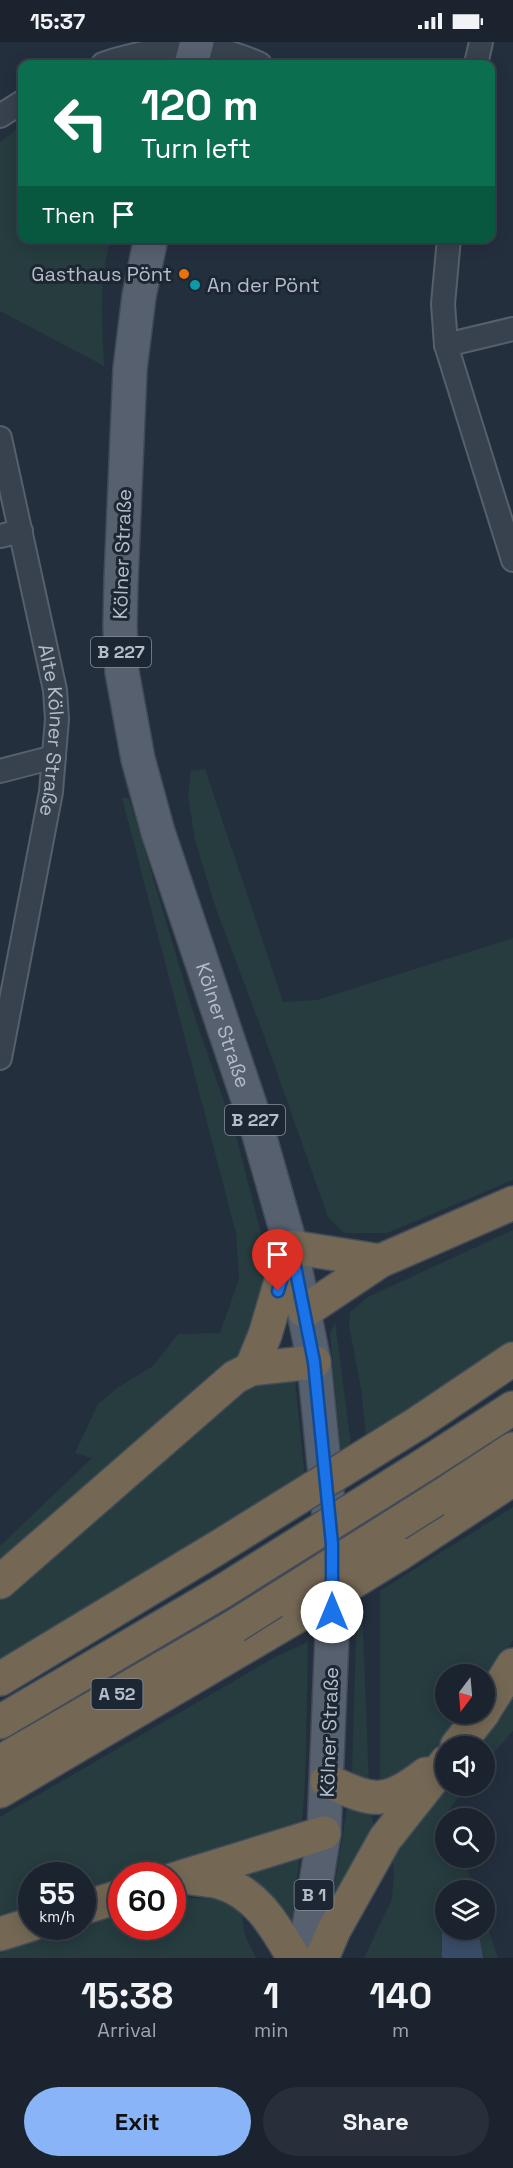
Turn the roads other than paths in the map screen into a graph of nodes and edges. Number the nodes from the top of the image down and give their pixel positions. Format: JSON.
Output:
{"nodes":[{"id":1,"x":481,"y":42,"type":"edge"},
{"id":2,"x":194,"y":51,"type":"edge"},
{"id":3,"x":117,"y":60,"type":"edge"},
{"id":4,"x":250,"y":60,"type":"edge"},
{"id":5,"x":477,"y":60,"type":"edge"},
{"id":6,"x":18,"y":105,"type":"edge"},
{"id":7,"x":0,"y":116,"type":"edge"},
{"id":8,"x":151,"y":243,"type":"edge"},
{"id":9,"x":449,"y":243,"type":"edge"},
{"id":10,"x":513,"y":329,"type":"edge"},
{"id":11,"x":446,"y":345,"type":"junction"},
{"id":12,"x":0,"y":438,"type":"edge"},
{"id":13,"x":10,"y":533,"type":"edge"},
{"id":14,"x":513,"y":560,"type":"edge"},
{"id":15,"x":54,"y":757,"type":"junction"},
{"id":16,"x":0,"y":771,"type":"edge"},
{"id":17,"x":0,"y":1058,"type":"edge"},
{"id":18,"x":513,"y":1203,"type":"edge"},
{"id":19,"x":291,"y":1246,"type":"junction"},
{"id":20,"x":380,"y":1261,"type":"junction"},
{"id":21,"x":305,"y":1311,"type":"junction"},
{"id":22,"x":513,"y":1359,"type":"edge"},
{"id":23,"x":314,"y":1362,"type":"junction"},
{"id":24,"x":251,"y":1369,"type":"junction"},
{"id":25,"x":513,"y":1408,"type":"edge"},
{"id":26,"x":513,"y":1449,"type":"edge"},
{"id":27,"x":513,"y":1479,"type":"edge"},
{"id":28,"x":0,"y":1582,"type":"edge"},
{"id":29,"x":513,"y":1665,"type":"edge"},
{"id":30,"x":0,"y":1679,"type":"edge"},
{"id":31,"x":495,"y":1694,"type":"edge"},
{"id":32,"x":0,"y":1722,"type":"edge"},
{"id":33,"x":474,"y":1724,"type":"edge"},
{"id":34,"x":465,"y":1736,"type":"edge"},
{"id":35,"x":0,"y":1762,"type":"edge"},
{"id":36,"x":435,"y":1768,"type":"edge"},
{"id":37,"x":435,"y":1774,"type":"edge"},
{"id":38,"x":327,"y":1780,"type":"junction"},
{"id":39,"x":0,"y":1791,"type":"edge"},
{"id":40,"x":324,"y":1833,"type":"junction"},
{"id":41,"x":186,"y":1876,"type":"edge"},
{"id":42,"x":186,"y":1879,"type":"edge"},
{"id":43,"x":18,"y":1928,"type":"edge"},
{"id":44,"x":0,"y":1934,"type":"edge"},
{"id":45,"x":294,"y":1958,"type":"edge"},
{"id":46,"x":304,"y":1958,"type":"edge"},
{"id":47,"x":322,"y":1958,"type":"edge"}],
"edges":[{"from":1,"to":5,"type":"street"},
{"from":2,"to":3,"type":"street"},
{"from":2,"to":4,"type":"street"},
{"from":6,"to":7,"type":"street"},
{"from":8,"to":19,"type":"main road","name":"Kölner Straße","number":"B 227"},
{"from":9,"to":11,"type":"street"},
{"from":10,"to":11,"type":"street"},
{"from":11,"to":14,"type":"street"},
{"from":12,"to":13,"type":"street","name":"Alte Kölner Straße"},
{"from":13,"to":15,"type":"street","name":"Alte Kölner Straße"},
{"from":15,"to":16,"type":"street"},
{"from":15,"to":17,"type":"street","name":"Alte Kölner Straße"},
{"from":18,"to":20,"type":"highway"},
{"from":19,"to":20,"type":"highway"},
{"from":19,"to":21,"type":"main road","name":"Kölner Straße","number":"B 227"},
{"from":19,"to":24,"type":"highway"},
{"from":20,"to":21,"type":"highway"},
{"from":21,"to":23,"type":"main road","name":"Kölner Straße","number":"B 1"},
{"from":22,"to":30,"type":"highway","bridge":true},
{"from":23,"to":24,"type":"highway"},
{"from":23,"to":38,"type":"main road","name":"Kölner Straße","number":"B 1"},
{"from":24,"to":28,"type":"highway"},
{"from":25,"to":32,"type":"highway","number":"A 52","bridge":true},
{"from":26,"to":35,"type":"highway","number":"A 52","bridge":true},
{"from":27,"to":39,"type":"highway","bridge":true},
{"from":29,"to":31,"type":"highway"},
{"from":33,"to":34,"type":"highway"},
{"from":36,"to":38,"type":"highway"},
{"from":37,"to":47,"type":"highway"},
{"from":38,"to":40,"type":"main road","name":"Kölner Straße","number":"B 1"},
{"from":40,"to":41,"type":"highway"},
{"from":40,"to":46,"type":"main road","name":"Kölner Straße","number":"B 1"},
{"from":42,"to":45,"type":"highway"},
{"from":43,"to":44,"type":"highway"}]}
